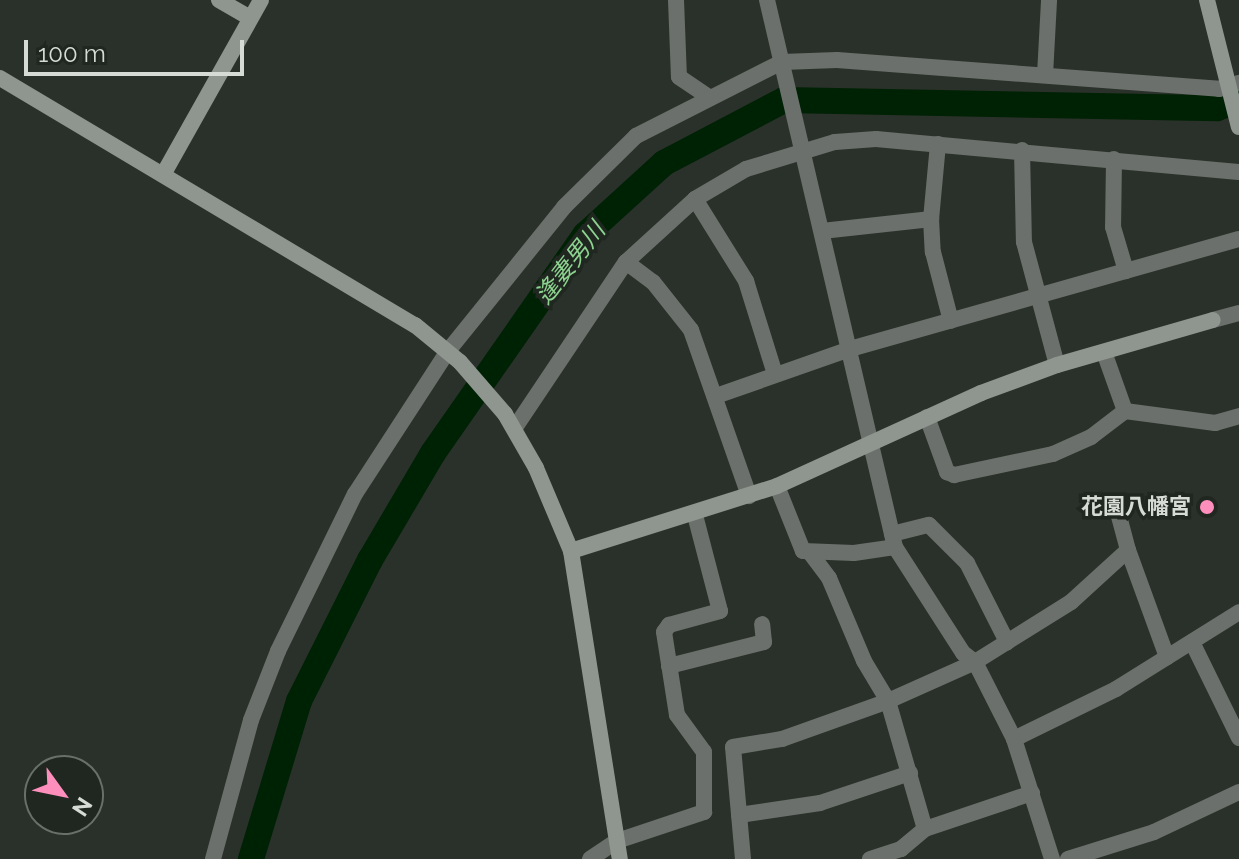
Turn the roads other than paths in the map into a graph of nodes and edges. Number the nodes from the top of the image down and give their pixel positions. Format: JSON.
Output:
{"nodes":[{"id":1,"x":219,"y":0,"type":"edge"},
{"id":2,"x":261,"y":0,"type":"edge"},
{"id":3,"x":676,"y":0,"type":"edge"},
{"id":4,"x":767,"y":0,"type":"edge"},
{"id":5,"x":1049,"y":0,"type":"edge"},
{"id":6,"x":1207,"y":0,"type":"edge"},
{"id":7,"x":250,"y":18,"type":"junction"},
{"id":8,"x":784,"y":66,"type":"junction"},
{"id":9,"x":1045,"y":75,"type":"junction"},
{"id":10,"x":0,"y":78,"type":"edge"},
{"id":11,"x":1234,"y":86,"type":"edge"},
{"id":12,"x":709,"y":97,"type":"junction"},
{"id":13,"x":1239,"y":127,"type":"edge"},
{"id":14,"x":938,"y":144,"type":"junction"},
{"id":15,"x":804,"y":149,"type":"junction"},
{"id":16,"x":1022,"y":150,"type":"junction"},
{"id":17,"x":1114,"y":159,"type":"junction"},
{"id":18,"x":1239,"y":172,"type":"edge"},
{"id":19,"x":164,"y":173,"type":"junction"},
{"id":20,"x":695,"y":199,"type":"junction"},
{"id":21,"x":931,"y":219,"type":"junction"},
{"id":22,"x":822,"y":231,"type":"junction"},
{"id":23,"x":1239,"y":239,"type":"edge"},
{"id":24,"x":626,"y":262,"type":"junction"},
{"id":25,"x":1126,"y":271,"type":"junction"},
{"id":26,"x":1038,"y":296,"type":"junction"},
{"id":27,"x":1239,"y":313,"type":"edge"},
{"id":28,"x":1213,"y":320,"type":"junction"},
{"id":29,"x":951,"y":321,"type":"junction"},
{"id":30,"x":1239,"y":324,"type":"edge"},
{"id":31,"x":850,"y":349,"type":"junction"},
{"id":32,"x":1104,"y":352,"type":"junction"},
{"id":33,"x":454,"y":357,"type":"junction"},
{"id":34,"x":1057,"y":365,"type":"junction"},
{"id":35,"x":775,"y":374,"type":"junction"},
{"id":36,"x":716,"y":396,"type":"junction"},
{"id":37,"x":1125,"y":411,"type":"junction"},
{"id":38,"x":1239,"y":416,"type":"edge"},
{"id":39,"x":927,"y":417,"type":"junction"},
{"id":40,"x":514,"y":429,"type":"junction"},
{"id":41,"x":874,"y":442,"type":"junction"},
{"id":42,"x":777,"y":486,"type":"junction"},
{"id":43,"x":749,"y":496,"type":"junction"},
{"id":44,"x":695,"y":515,"type":"junction"},
{"id":45,"x":1119,"y":517,"type":"dead end"},
{"id":46,"x":893,"y":540,"type":"junction"},
{"id":47,"x":1128,"y":550,"type":"junction"},
{"id":48,"x":571,"y":551,"type":"junction"},
{"id":49,"x":811,"y":554,"type":"junction"},
{"id":50,"x":1239,"y":612,"type":"edge"},
{"id":51,"x":762,"y":624,"type":"dead end"},
{"id":52,"x":1007,"y":642,"type":"junction"},
{"id":53,"x":1192,"y":642,"type":"junction"},
{"id":54,"x":1167,"y":657,"type":"junction"},
{"id":55,"x":975,"y":662,"type":"junction"},
{"id":56,"x":669,"y":666,"type":"junction"},
{"id":57,"x":888,"y":701,"type":"junction"},
{"id":58,"x":1239,"y":738,"type":"edge"},
{"id":59,"x":1014,"y":739,"type":"junction"},
{"id":60,"x":733,"y":747,"type":"junction"},
{"id":61,"x":704,"y":752,"type":"junction"},
{"id":62,"x":910,"y":773,"type":"junction"},
{"id":63,"x":1239,"y":792,"type":"edge"},
{"id":64,"x":1032,"y":793,"type":"junction"},
{"id":65,"x":739,"y":815,"type":"junction"},
{"id":66,"x":925,"y":829,"type":"junction"},
{"id":67,"x":617,"y":841,"type":"junction"},
{"id":68,"x":903,"y":854,"type":"edge"},
{"id":69,"x":1078,"y":858,"type":"edge"},
{"id":70,"x":213,"y":859,"type":"edge"},
{"id":71,"x":590,"y":859,"type":"edge"},
{"id":72,"x":620,"y":859,"type":"edge"},
{"id":73,"x":743,"y":859,"type":"edge"},
{"id":74,"x":870,"y":859,"type":"edge"},
{"id":75,"x":1052,"y":859,"type":"edge"}],
"edges":[{"from":1,"to":7,"type":"street"},
{"from":2,"to":7,"type":"street"},
{"from":3,"to":12,"type":"street"},
{"from":4,"to":8,"type":"street"},
{"from":5,"to":9,"type":"street"},
{"from":6,"to":11,"type":"street"},
{"from":7,"to":19,"type":"street"},
{"from":8,"to":9,"type":"street"},
{"from":8,"to":12,"type":"street"},
{"from":8,"to":15,"type":"street"},
{"from":9,"to":11,"type":"street"},
{"from":10,"to":19,"type":"street"},
{"from":11,"to":13,"type":"street"},
{"from":12,"to":33,"type":"street"},
{"from":14,"to":15,"type":"street"},
{"from":14,"to":16,"type":"street"},
{"from":14,"to":21,"type":"street"},
{"from":15,"to":20,"type":"street"},
{"from":15,"to":22,"type":"street"},
{"from":16,"to":17,"type":"street"},
{"from":16,"to":26,"type":"street"},
{"from":17,"to":18,"type":"street"},
{"from":17,"to":25,"type":"street"},
{"from":19,"to":33,"type":"street"},
{"from":20,"to":24,"type":"street"},
{"from":20,"to":35,"type":"street"},
{"from":21,"to":22,"type":"street"},
{"from":21,"to":29,"type":"street"},
{"from":22,"to":31,"type":"street"},
{"from":23,"to":25,"type":"street"},
{"from":24,"to":36,"type":"street"},
{"from":24,"to":40,"type":"street"},
{"from":25,"to":26,"type":"street"},
{"from":26,"to":29,"type":"street"},
{"from":26,"to":34,"type":"street"},
{"from":27,"to":28,"type":"street"},
{"from":28,"to":30,"type":"street"},
{"from":28,"to":32,"type":"street"},
{"from":29,"to":31,"type":"street"},
{"from":31,"to":35,"type":"street"},
{"from":31,"to":41,"type":"street"},
{"from":32,"to":34,"type":"street"},
{"from":32,"to":37,"type":"street"},
{"from":33,"to":40,"type":"street"},
{"from":33,"to":70,"type":"street"},
{"from":34,"to":39,"type":"street"},
{"from":35,"to":36,"type":"street"},
{"from":36,"to":43,"type":"street"},
{"from":37,"to":38,"type":"street"},
{"from":37,"to":39,"type":"street"},
{"from":39,"to":41,"type":"street"},
{"from":40,"to":48,"type":"street"},
{"from":41,"to":42,"type":"street"},
{"from":41,"to":46,"type":"street"},
{"from":42,"to":43,"type":"street"},
{"from":42,"to":49,"type":"street"},
{"from":43,"to":44,"type":"street"},
{"from":44,"to":48,"type":"street"},
{"from":44,"to":56,"type":"street"},
{"from":45,"to":47,"type":"street"},
{"from":46,"to":49,"type":"street"},
{"from":46,"to":52,"type":"street"},
{"from":46,"to":55,"type":"street"},
{"from":47,"to":52,"type":"street"},
{"from":47,"to":54,"type":"street"},
{"from":48,"to":67,"type":"street"},
{"from":49,"to":57,"type":"street"},
{"from":50,"to":53,"type":"street"},
{"from":51,"to":56,"type":"street"},
{"from":52,"to":55,"type":"street"},
{"from":53,"to":54,"type":"street"},
{"from":53,"to":58,"type":"street"},
{"from":54,"to":59,"type":"street"},
{"from":55,"to":57,"type":"street"},
{"from":55,"to":59,"type":"street"},
{"from":56,"to":61,"type":"street"},
{"from":57,"to":60,"type":"street"},
{"from":57,"to":62,"type":"street"},
{"from":59,"to":64,"type":"street"},
{"from":60,"to":61,"type":"street"},
{"from":60,"to":65,"type":"street"},
{"from":61,"to":67,"type":"street"},
{"from":62,"to":65,"type":"street"},
{"from":62,"to":66,"type":"street"},
{"from":63,"to":69,"type":"street"},
{"from":64,"to":66,"type":"street"},
{"from":64,"to":75,"type":"street"},
{"from":65,"to":73,"type":"street"},
{"from":66,"to":68,"type":"street"},
{"from":67,"to":71,"type":"street"},
{"from":67,"to":72,"type":"street"},
{"from":68,"to":74,"type":"street"}]}
